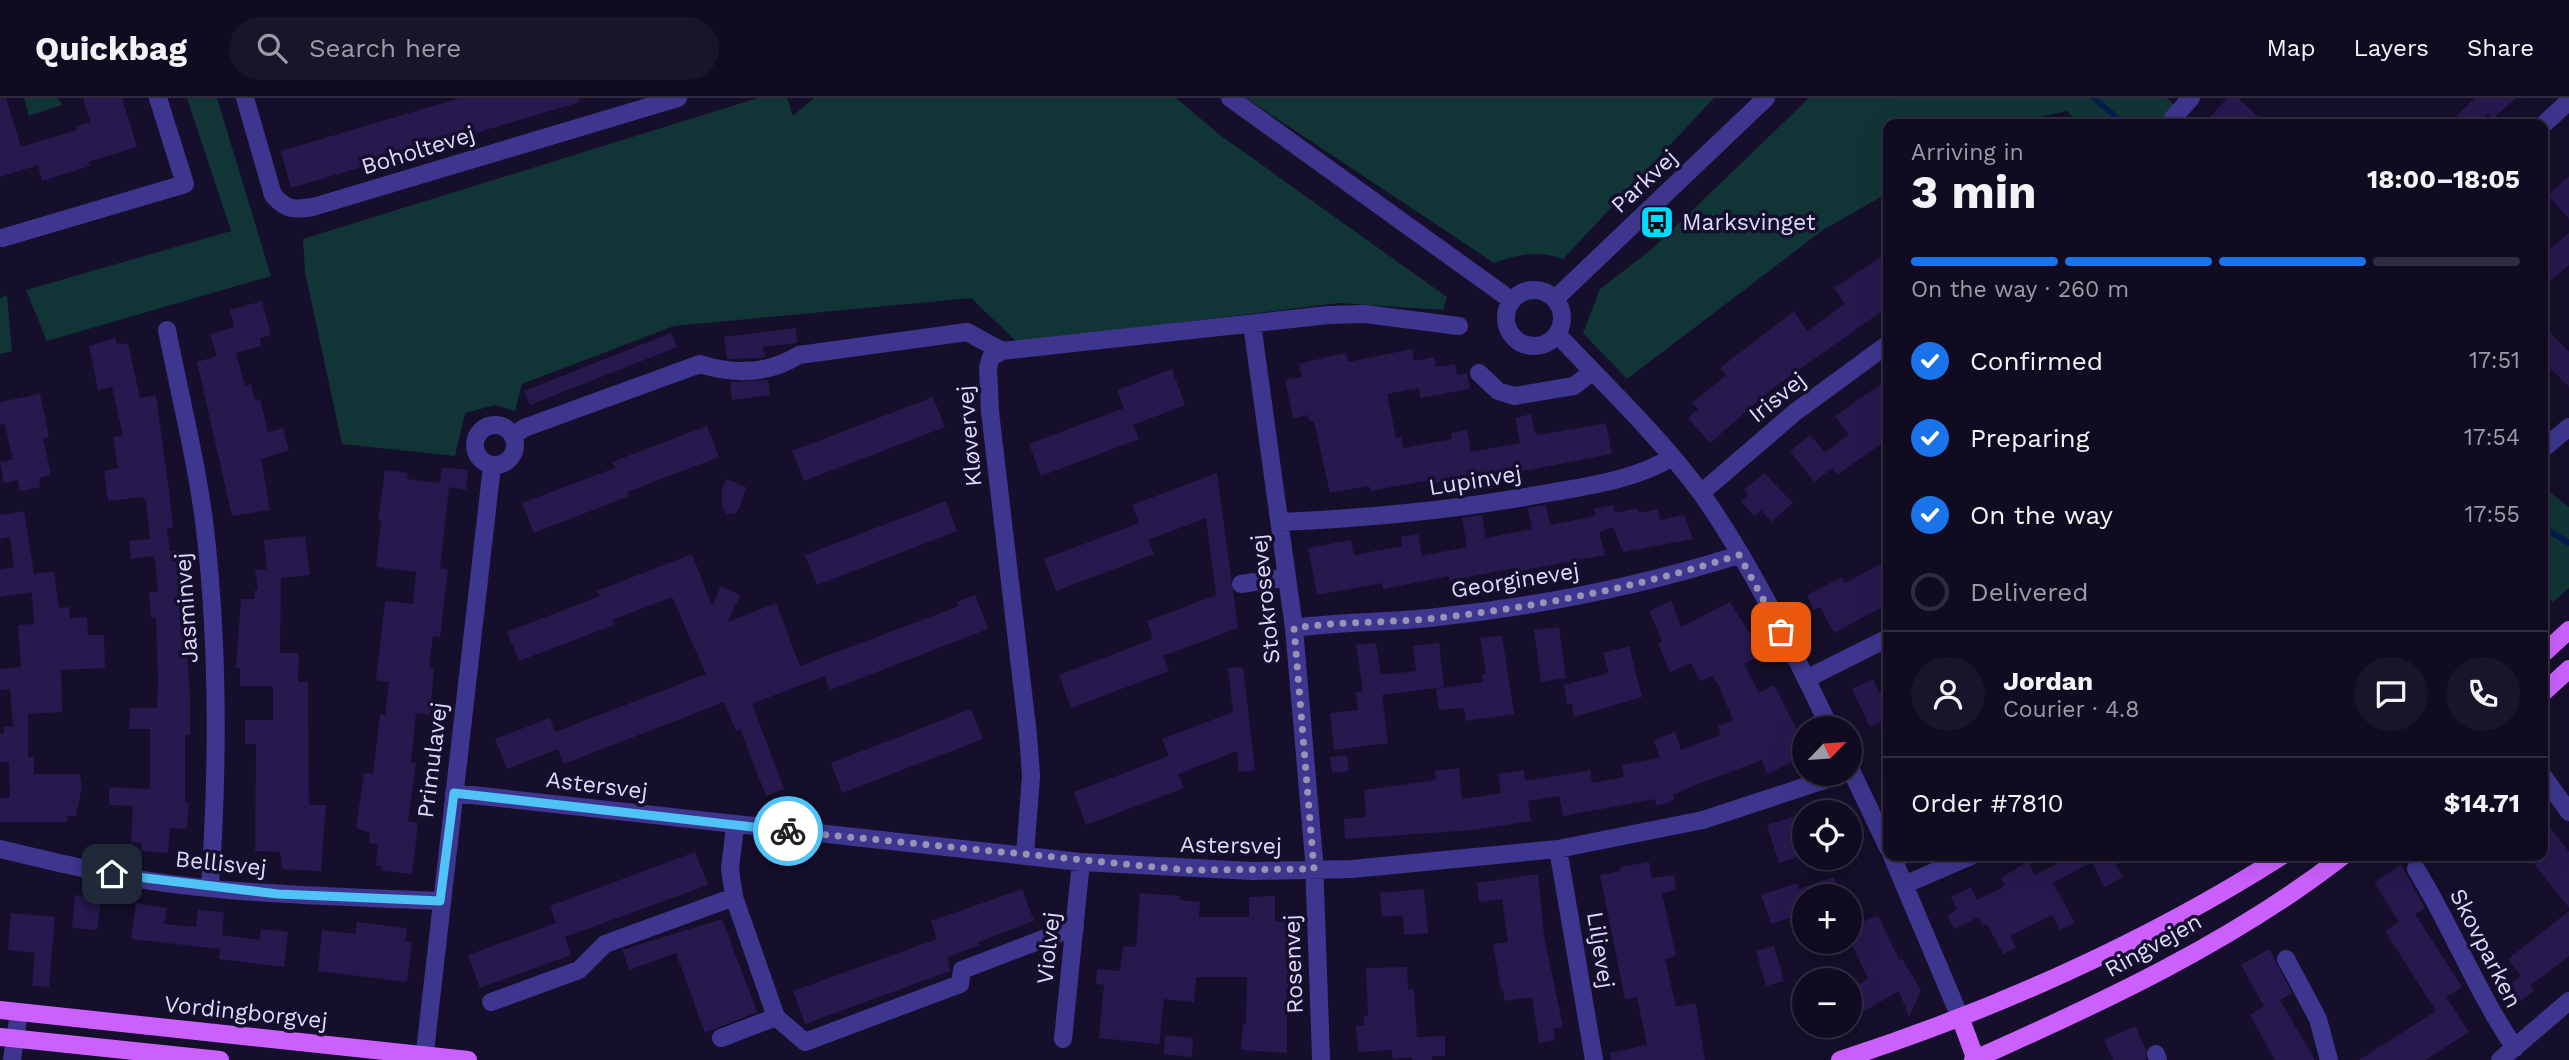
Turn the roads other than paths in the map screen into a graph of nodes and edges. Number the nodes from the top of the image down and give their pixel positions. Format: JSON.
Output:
{"nodes":[{"id":1,"x":158,"y":98,"type":"edge"},
{"id":2,"x":245,"y":98,"type":"edge"},
{"id":3,"x":678,"y":98,"type":"edge"},
{"id":4,"x":1230,"y":98,"type":"edge"},
{"id":5,"x":1766,"y":98,"type":"edge"},
{"id":6,"x":2191,"y":98,"type":"edge"},
{"id":7,"x":2569,"y":101,"type":"edge"},
{"id":8,"x":2173,"y":118,"type":"dead end"},
{"id":9,"x":2548,"y":120,"type":"edge"},
{"id":10,"x":2,"y":238,"type":"dead end"},
{"id":11,"x":1555,"y":299,"type":"junction"},
{"id":12,"x":1511,"y":300,"type":"junction"},
{"id":13,"x":1252,"y":324,"type":"junction"},
{"id":14,"x":1459,"y":326,"type":"dead end"},
{"id":15,"x":167,"y":330,"type":"dead end"},
{"id":16,"x":1557,"y":334,"type":"junction"},
{"id":17,"x":1883,"y":348,"type":"edge"},
{"id":18,"x":1002,"y":351,"type":"junction"},
{"id":19,"x":1592,"y":372,"type":"junction"},
{"id":20,"x":1479,"y":373,"type":"dead end"},
{"id":21,"x":2569,"y":427,"type":"edge"},
{"id":22,"x":513,"y":436,"type":"junction"},
{"id":23,"x":2548,"y":445,"type":"edge"},
{"id":24,"x":1671,"y":458,"type":"junction"},
{"id":25,"x":492,"y":466,"type":"junction"},
{"id":26,"x":1701,"y":493,"type":"junction"},
{"id":27,"x":1281,"y":522,"type":"junction"},
{"id":28,"x":1739,"y":555,"type":"junction"},
{"id":29,"x":1287,"y":577,"type":"junction"},
{"id":30,"x":1241,"y":584,"type":"dead end"},
{"id":31,"x":1294,"y":628,"type":"junction"},
{"id":32,"x":2569,"y":631,"type":"edge"},
{"id":33,"x":1883,"y":641,"type":"edge"},
{"id":34,"x":2548,"y":650,"type":"edge"},
{"id":35,"x":2569,"y":669,"type":"edge"},
{"id":36,"x":1807,"y":679,"type":"junction"},
{"id":37,"x":2548,"y":688,"type":"edge"},
{"id":38,"x":1824,"y":716,"type":"edge"},
{"id":39,"x":2548,"y":783,"type":"edge"},
{"id":40,"x":1804,"y":786,"type":"edge"},
{"id":41,"x":1856,"y":786,"type":"edge"},
{"id":42,"x":454,"y":793,"type":"junction"},
{"id":43,"x":2569,"y":812,"type":"edge"},
{"id":44,"x":735,"y":826,"type":"junction"},
{"id":45,"x":1883,"y":838,"type":"edge"},
{"id":46,"x":0,"y":849,"type":"edge"},
{"id":47,"x":1558,"y":849,"type":"junction"},
{"id":48,"x":1025,"y":855,"type":"junction"},
{"id":49,"x":1894,"y":861,"type":"edge"},
{"id":50,"x":1959,"y":861,"type":"edge"},
{"id":51,"x":2273,"y":861,"type":"edge"},
{"id":52,"x":2335,"y":861,"type":"edge"},
{"id":53,"x":1081,"y":862,"type":"junction"},
{"id":54,"x":1314,"y":869,"type":"junction"},
{"id":55,"x":2416,"y":869,"type":"dead end"},
{"id":56,"x":1906,"y":884,"type":"junction"},
{"id":57,"x":210,"y":887,"type":"junction"},
{"id":58,"x":734,"y":897,"type":"junction"},
{"id":59,"x":440,"y":901,"type":"junction"},
{"id":60,"x":1075,"y":928,"type":"junction"},
{"id":61,"x":2286,"y":959,"type":"dead end"},
{"id":62,"x":2569,"y":1001,"type":"edge"},
{"id":63,"x":491,"y":1002,"type":"dead end"},
{"id":64,"x":0,"y":1010,"type":"edge"},
{"id":65,"x":19,"y":1012,"type":"junction"},
{"id":66,"x":776,"y":1017,"type":"junction"},
{"id":67,"x":1960,"y":1017,"type":"junction"},
{"id":68,"x":8,"y":1038,"type":"edge"},
{"id":69,"x":721,"y":1038,"type":"dead end"},
{"id":70,"x":1063,"y":1039,"type":"dead end"},
{"id":71,"x":2515,"y":1048,"type":"junction"},
{"id":72,"x":424,"y":1058,"type":"edge"},
{"id":73,"x":1321,"y":1058,"type":"dead end"},
{"id":74,"x":12,"y":1060,"type":"edge"},
{"id":75,"x":220,"y":1060,"type":"edge"},
{"id":76,"x":468,"y":1060,"type":"edge"},
{"id":77,"x":1594,"y":1060,"type":"edge"},
{"id":78,"x":1840,"y":1060,"type":"edge"},
{"id":79,"x":1975,"y":1060,"type":"edge"},
{"id":80,"x":2329,"y":1060,"type":"edge"},
{"id":81,"x":2500,"y":1060,"type":"edge"}],
"edges":[{"from":1,"to":10,"type":"street"},
{"from":2,"to":3,"type":"street","name":"Boholtevej"},
{"from":4,"to":12,"type":"street"},
{"from":5,"to":11,"type":"street","name":"Parkvej"},
{"from":6,"to":8,"type":"street"},
{"from":7,"to":9,"type":"street"},
{"from":11,"to":12,"type":"street"},
{"from":11,"to":16,"type":"street"},
{"from":12,"to":16,"type":"street"},
{"from":13,"to":14,"type":"street"},
{"from":13,"to":18,"type":"street"},
{"from":13,"to":27,"type":"street","name":"Stokrosevej"},
{"from":15,"to":57,"type":"street","name":"Jasminvej"},
{"from":16,"to":19,"type":"street"},
{"from":17,"to":26,"type":"street","name":"Irisvej"},
{"from":18,"to":22,"type":"street"},
{"from":18,"to":48,"type":"street","name":"Kløvervej"},
{"from":19,"to":20,"type":"street"},
{"from":19,"to":24,"type":"street"},
{"from":21,"to":23,"type":"street"},
{"from":22,"to":25,"type":"street"},
{"from":22,"to":25,"type":"street"},
{"from":24,"to":26,"type":"street"},
{"from":24,"to":27,"type":"street","name":"Lupinvej"},
{"from":25,"to":42,"type":"street","name":"Primulavej"},
{"from":26,"to":28,"type":"street"},
{"from":27,"to":29,"type":"street","name":"Stokrosevej"},
{"from":28,"to":31,"type":"street","name":"Georginevej"},
{"from":28,"to":36,"type":"street"},
{"from":29,"to":30,"type":"street"},
{"from":29,"to":31,"type":"street","name":"Stokrosevej"},
{"from":31,"to":54,"type":"street","name":"Stokrosevej"},
{"from":32,"to":34,"type":"main road"},
{"from":33,"to":36,"type":"street"},
{"from":35,"to":37,"type":"main road"},
{"from":36,"to":38,"type":"street"},
{"from":39,"to":43,"type":"street"},
{"from":40,"to":47,"type":"street","name":"Astersvej"},
{"from":41,"to":45,"type":"street"},
{"from":42,"to":44,"type":"street","name":"Astersvej"},
{"from":42,"to":59,"type":"street","name":"Primulavej"},
{"from":44,"to":48,"type":"street","name":"Astersvej"},
{"from":44,"to":58,"type":"street"},
{"from":46,"to":57,"type":"street","name":"Bellisvej"},
{"from":47,"to":54,"type":"street","name":"Astersvej"},
{"from":47,"to":77,"type":"street","name":"Liljevej"},
{"from":48,"to":53,"type":"street","name":"Astersvej"},
{"from":49,"to":56,"type":"street"},
{"from":50,"to":56,"type":"street"},
{"from":51,"to":67,"type":"main road","name":"Ringvejen"},
{"from":52,"to":79,"type":"main road","name":"Ringvejen"},
{"from":53,"to":54,"type":"street","name":"Astersvej"},
{"from":53,"to":60,"type":"street","name":"Violvej"},
{"from":54,"to":73,"type":"street","name":"Rosenvej"},
{"from":55,"to":71,"type":"street","name":"Skovparken"},
{"from":56,"to":67,"type":"street"},
{"from":57,"to":59,"type":"street","name":"Bellisvej"},
{"from":58,"to":63,"type":"street"},
{"from":58,"to":66,"type":"street"},
{"from":59,"to":72,"type":"street","name":"Primulavej"},
{"from":60,"to":66,"type":"street"},
{"from":60,"to":70,"type":"street","name":"Violvej"},
{"from":61,"to":80,"type":"street"},
{"from":62,"to":71,"type":"street","name":"Skovparken"},
{"from":64,"to":65,"type":"main road","name":"Vordingborgvej"},
{"from":65,"to":68,"type":"street"},
{"from":65,"to":72,"type":"main road","name":"Vordingborgvej"},
{"from":66,"to":69,"type":"street"},
{"from":67,"to":78,"type":"main road"},
{"from":67,"to":79,"type":"main road"},
{"from":68,"to":74,"type":"street"},
{"from":68,"to":75,"type":"main road"},
{"from":71,"to":81,"type":"street","name":"Skovparken"},
{"from":72,"to":76,"type":"main road","name":"Vordingborgvej"}]}
